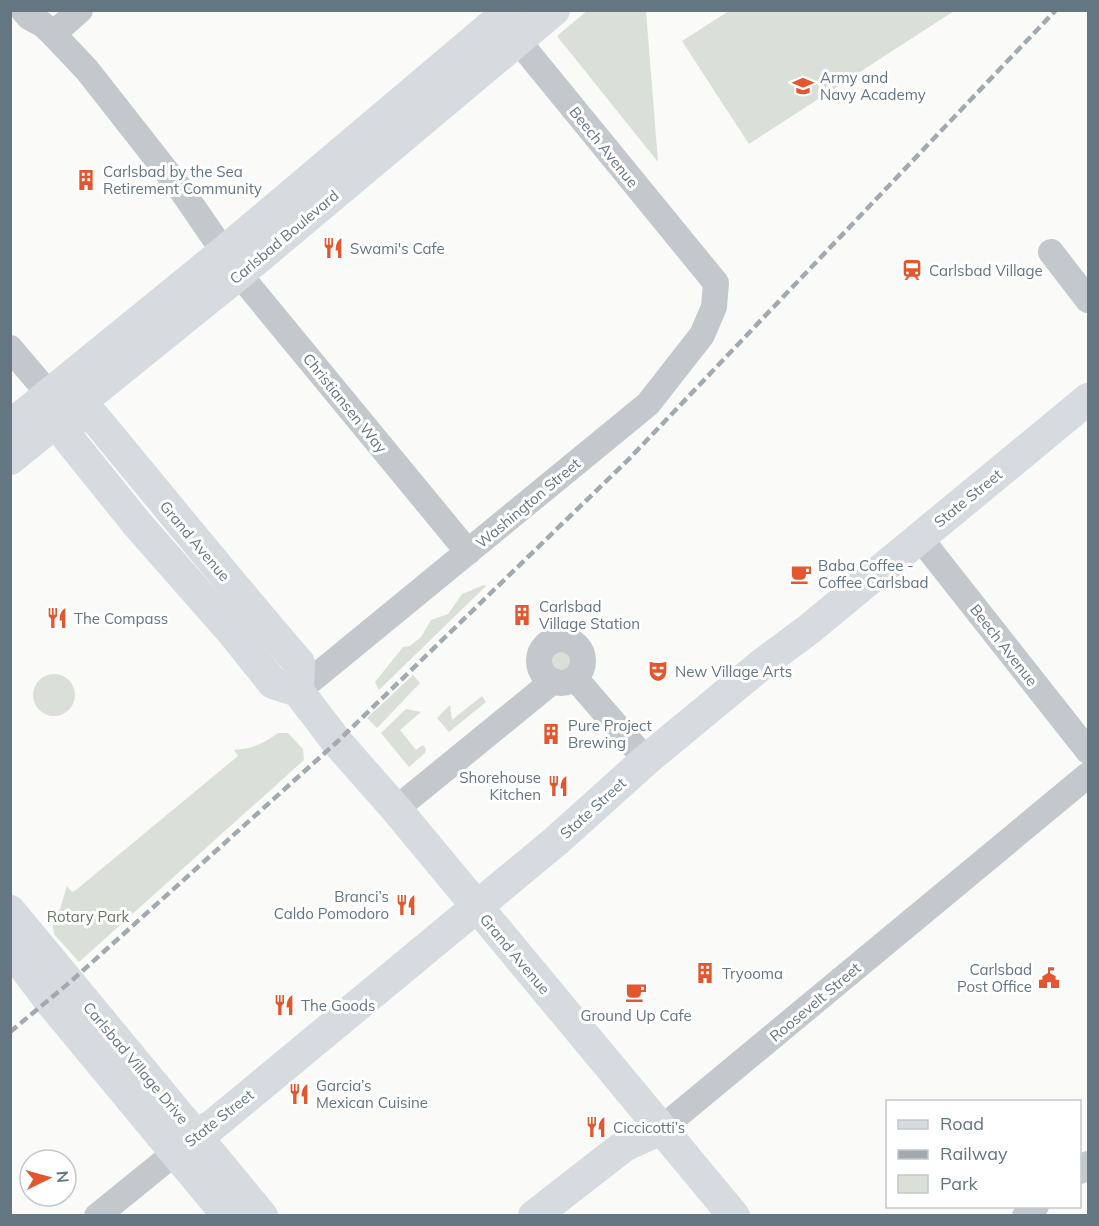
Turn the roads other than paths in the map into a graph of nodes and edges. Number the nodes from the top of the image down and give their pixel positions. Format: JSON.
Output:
{"nodes":[{"id":1,"x":23,"y":10,"type":"edge"},
{"id":2,"x":80,"y":10,"type":"edge"},
{"id":3,"x":554,"y":10,"type":"edge"},
{"id":4,"x":505,"y":20,"type":"edge"},
{"id":5,"x":53,"y":34,"type":"junction"},
{"id":6,"x":1051,"y":252,"type":"dead end"},
{"id":7,"x":232,"y":263,"type":"junction"},
{"id":8,"x":716,"y":283,"type":"joint"},
{"id":9,"x":1089,"y":300,"type":"edge"},
{"id":10,"x":10,"y":348,"type":"edge"},
{"id":11,"x":1089,"y":399,"type":"edge"},
{"id":12,"x":57,"y":404,"type":"junction"},
{"id":13,"x":10,"y":426,"type":"edge"},
{"id":14,"x":10,"y":459,"type":"edge"},
{"id":15,"x":920,"y":538,"type":"junction"},
{"id":16,"x":468,"y":552,"type":"junction"},
{"id":17,"x":298,"y":691,"type":"junction"},
{"id":18,"x":1089,"y":751,"type":"edge"},
{"id":19,"x":646,"y":760,"type":"junction"},
{"id":20,"x":1089,"y":776,"type":"edge"},
{"id":21,"x":391,"y":804,"type":"junction"},
{"id":22,"x":476,"y":907,"type":"junction"},
{"id":23,"x":14,"y":932,"type":"edge"},
{"id":24,"x":662,"y":1129,"type":"junction"},
{"id":25,"x":186,"y":1143,"type":"junction"},
{"id":26,"x":97,"y":1215,"type":"edge"},
{"id":27,"x":228,"y":1215,"type":"edge"},
{"id":28,"x":262,"y":1215,"type":"edge"},
{"id":29,"x":534,"y":1215,"type":"edge"},
{"id":30,"x":569,"y":1215,"type":"edge"},
{"id":31,"x":734,"y":1215,"type":"edge"}],
"edges":[{"from":1,"to":5,"type":"street","name":"Christiansen Way"},
{"from":2,"to":5,"type":"street"},
{"from":3,"to":4,"type":"main road","name":"Carlsbad Boulevard"},
{"from":4,"to":7,"type":"main road","name":"Carlsbad Boulevard"},
{"from":4,"to":8,"type":"street","name":"Beech Avenue"},
{"from":5,"to":7,"type":"street","name":"Christiansen Way"},
{"from":6,"to":9,"type":"street"},
{"from":7,"to":12,"type":"main road","name":"Carlsbad Boulevard"},
{"from":7,"to":16,"type":"street","name":"Christiansen Way"},
{"from":8,"to":16,"type":"street","name":"Washington Street"},
{"from":10,"to":12,"type":"street","name":"Grand Avenue"},
{"from":11,"to":15,"type":"main road","name":"State Street"},
{"from":12,"to":13,"type":"main road","name":"Carlsbad Boulevard"},
{"from":12,"to":14,"type":"main road","name":"Carlsbad Boulevard"},
{"from":12,"to":17,"type":"main road","name":"Grand Avenue"},
{"from":15,"to":18,"type":"street","name":"Beech Avenue"},
{"from":15,"to":19,"type":"main road","name":"State Street"},
{"from":16,"to":17,"type":"street","name":"Washington Street"},
{"from":17,"to":21,"type":"main road","name":"Grand Avenue"},
{"from":19,"to":21,"type":"street"},
{"from":19,"to":22,"type":"main road","name":"State Street"},
{"from":20,"to":24,"type":"street","name":"Roosevelt Street"},
{"from":21,"to":22,"type":"main road","name":"Grand Avenue"},
{"from":22,"to":24,"type":"main road","name":"Grand Avenue"},
{"from":22,"to":25,"type":"main road","name":"State Street"},
{"from":23,"to":25,"type":"main road","name":"Carlsbad Village Drive"},
{"from":24,"to":29,"type":"main road","name":"Roosevelt Street"},
{"from":24,"to":30,"type":"main road"},
{"from":24,"to":31,"type":"main road","name":"Grand Avenue"},
{"from":25,"to":26,"type":"street","name":"State Street"},
{"from":25,"to":27,"type":"main road","name":"Carlsbad Village Drive"},
{"from":25,"to":28,"type":"main road","name":"Carlsbad Village Drive"}]}
